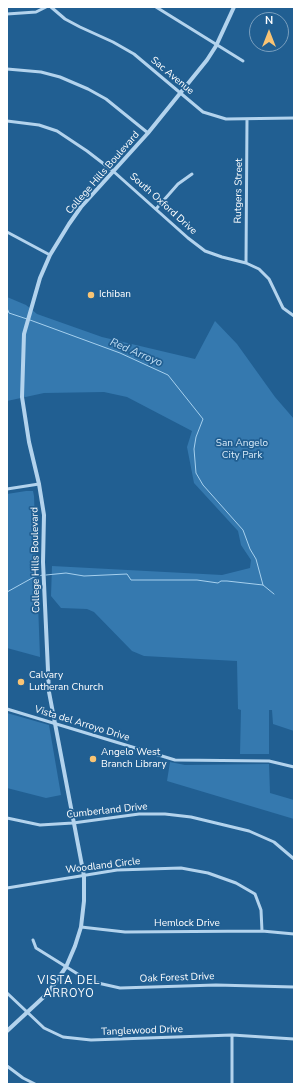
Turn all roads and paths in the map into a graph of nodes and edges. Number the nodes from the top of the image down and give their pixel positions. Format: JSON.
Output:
{"nodes":[{"id":1,"x":46,"y":7,"type":"edge"},
{"id":2,"x":51,"y":7,"type":"edge"},
{"id":3,"x":156,"y":7,"type":"edge"},
{"id":4,"x":234,"y":7,"type":"edge"},
{"id":5,"x":7,"y":14,"type":"edge"},
{"id":6,"x":216,"y":46,"type":"junction"},
{"id":7,"x":243,"y":61,"type":"dead end"},
{"id":8,"x":7,"y":69,"type":"edge"},
{"id":9,"x":179,"y":93,"type":"junction"},
{"id":10,"x":294,"y":118,"type":"edge"},
{"id":11,"x":247,"y":119,"type":"junction"},
{"id":12,"x":7,"y":121,"type":"edge"},
{"id":13,"x":148,"y":133,"type":"junction"},
{"id":14,"x":113,"y":171,"type":"junction"},
{"id":15,"x":192,"y":174,"type":"dead end"},
{"id":16,"x":156,"y":209,"type":"junction"},
{"id":17,"x":7,"y":232,"type":"edge"},
{"id":18,"x":50,"y":255,"type":"junction"},
{"id":19,"x":246,"y":263,"type":"junction"},
{"id":20,"x":294,"y":316,"type":"edge"},
{"id":21,"x":39,"y":484,"type":"junction"},
{"id":22,"x":7,"y":489,"type":"edge"},
{"id":23,"x":7,"y":709,"type":"edge"},
{"id":24,"x":54,"y":723,"type":"junction"},
{"id":25,"x":294,"y":767,"type":"edge"},
{"id":26,"x":7,"y":818,"type":"edge"},
{"id":27,"x":73,"y":823,"type":"junction"},
{"id":28,"x":294,"y":859,"type":"edge"},
{"id":29,"x":84,"y":876,"type":"junction"},
{"id":30,"x":7,"y":888,"type":"edge"},
{"id":31,"x":81,"y":927,"type":"junction"},
{"id":32,"x":262,"y":931,"type":"junction"},
{"id":33,"x":294,"y":934,"type":"edge"},
{"id":34,"x":33,"y":940,"type":"dead end"},
{"id":35,"x":66,"y":968,"type":"junction"},
{"id":36,"x":294,"y":987,"type":"edge"},
{"id":37,"x":7,"y":993,"type":"edge"},
{"id":38,"x":26,"y":1013,"type":"junction"},
{"id":39,"x":7,"y":1031,"type":"edge"},
{"id":40,"x":232,"y":1035,"type":"junction"},
{"id":41,"x":294,"y":1039,"type":"edge"},
{"id":42,"x":7,"y":1066,"type":"edge"},
{"id":43,"x":35,"y":1084,"type":"edge"},
{"id":44,"x":232,"y":1084,"type":"edge"}],
"edges":[{"from":1,"to":5,"type":"street"},
{"from":2,"to":9,"type":"street","name":"Sac Avenue"},
{"from":3,"to":6,"type":"street"},
{"from":4,"to":6,"type":"street","name":"College Hills Boulevard"},
{"from":6,"to":7,"type":"street"},
{"from":6,"to":9,"type":"street","name":"College Hills Boulevard"},
{"from":8,"to":13,"type":"street"},
{"from":9,"to":11,"type":"street","name":"Sac Avenue"},
{"from":9,"to":13,"type":"street","name":"College Hills Boulevard"},
{"from":10,"to":11,"type":"street","name":"Sac Avenue"},
{"from":11,"to":19,"type":"street","name":"Rutgers Street"},
{"from":12,"to":14,"type":"street","name":"South Oxford Drive"},
{"from":13,"to":14,"type":"street","name":"College Hills Boulevard"},
{"from":14,"to":16,"type":"street","name":"South Oxford Drive"},
{"from":14,"to":18,"type":"street","name":"College Hills Boulevard"},
{"from":15,"to":16,"type":"street"},
{"from":16,"to":19,"type":"street","name":"South Oxford Drive"},
{"from":17,"to":18,"type":"street"},
{"from":18,"to":21,"type":"street","name":"College Hills Boulevard"},
{"from":19,"to":20,"type":"street","name":"South Oxford Drive"},
{"from":21,"to":22,"type":"street"},
{"from":21,"to":24,"type":"street","name":"College Hills Boulevard"},
{"from":23,"to":24,"type":"street","name":"Vista del Arroyo Drive"},
{"from":24,"to":25,"type":"street","name":"Vista del Arroyo Drive"},
{"from":24,"to":27,"type":"street","name":"College Hills Boulevard"},
{"from":26,"to":27,"type":"street","name":"Cumberland Drive"},
{"from":27,"to":28,"type":"street","name":"Cumberland Drive"},
{"from":27,"to":29,"type":"street","name":"College Hills Boulevard"},
{"from":29,"to":30,"type":"street","name":"Woodland Circle"},
{"from":29,"to":31,"type":"street","name":"College Hills Boulevard"},
{"from":29,"to":32,"type":"street","name":"Woodland Circle"},
{"from":31,"to":32,"type":"street","name":"Hemlock Drive"},
{"from":31,"to":35,"type":"street","name":"College Hills Boulevard"},
{"from":32,"to":33,"type":"street","name":"Hemlock Drive"},
{"from":34,"to":35,"type":"street","name":"Oak Forest Drive"},
{"from":35,"to":36,"type":"street","name":"Oak Forest Drive"},
{"from":35,"to":38,"type":"street","name":"College Hills Boulevard"},
{"from":37,"to":38,"type":"street","name":"Tanglewood Drive"},
{"from":38,"to":39,"type":"street","name":"College Hills Boulevard"},
{"from":38,"to":40,"type":"street","name":"Tanglewood Drive"},
{"from":40,"to":41,"type":"street","name":"Tanglewood Drive"},
{"from":40,"to":44,"type":"street"},
{"from":42,"to":43,"type":"street"}]}
